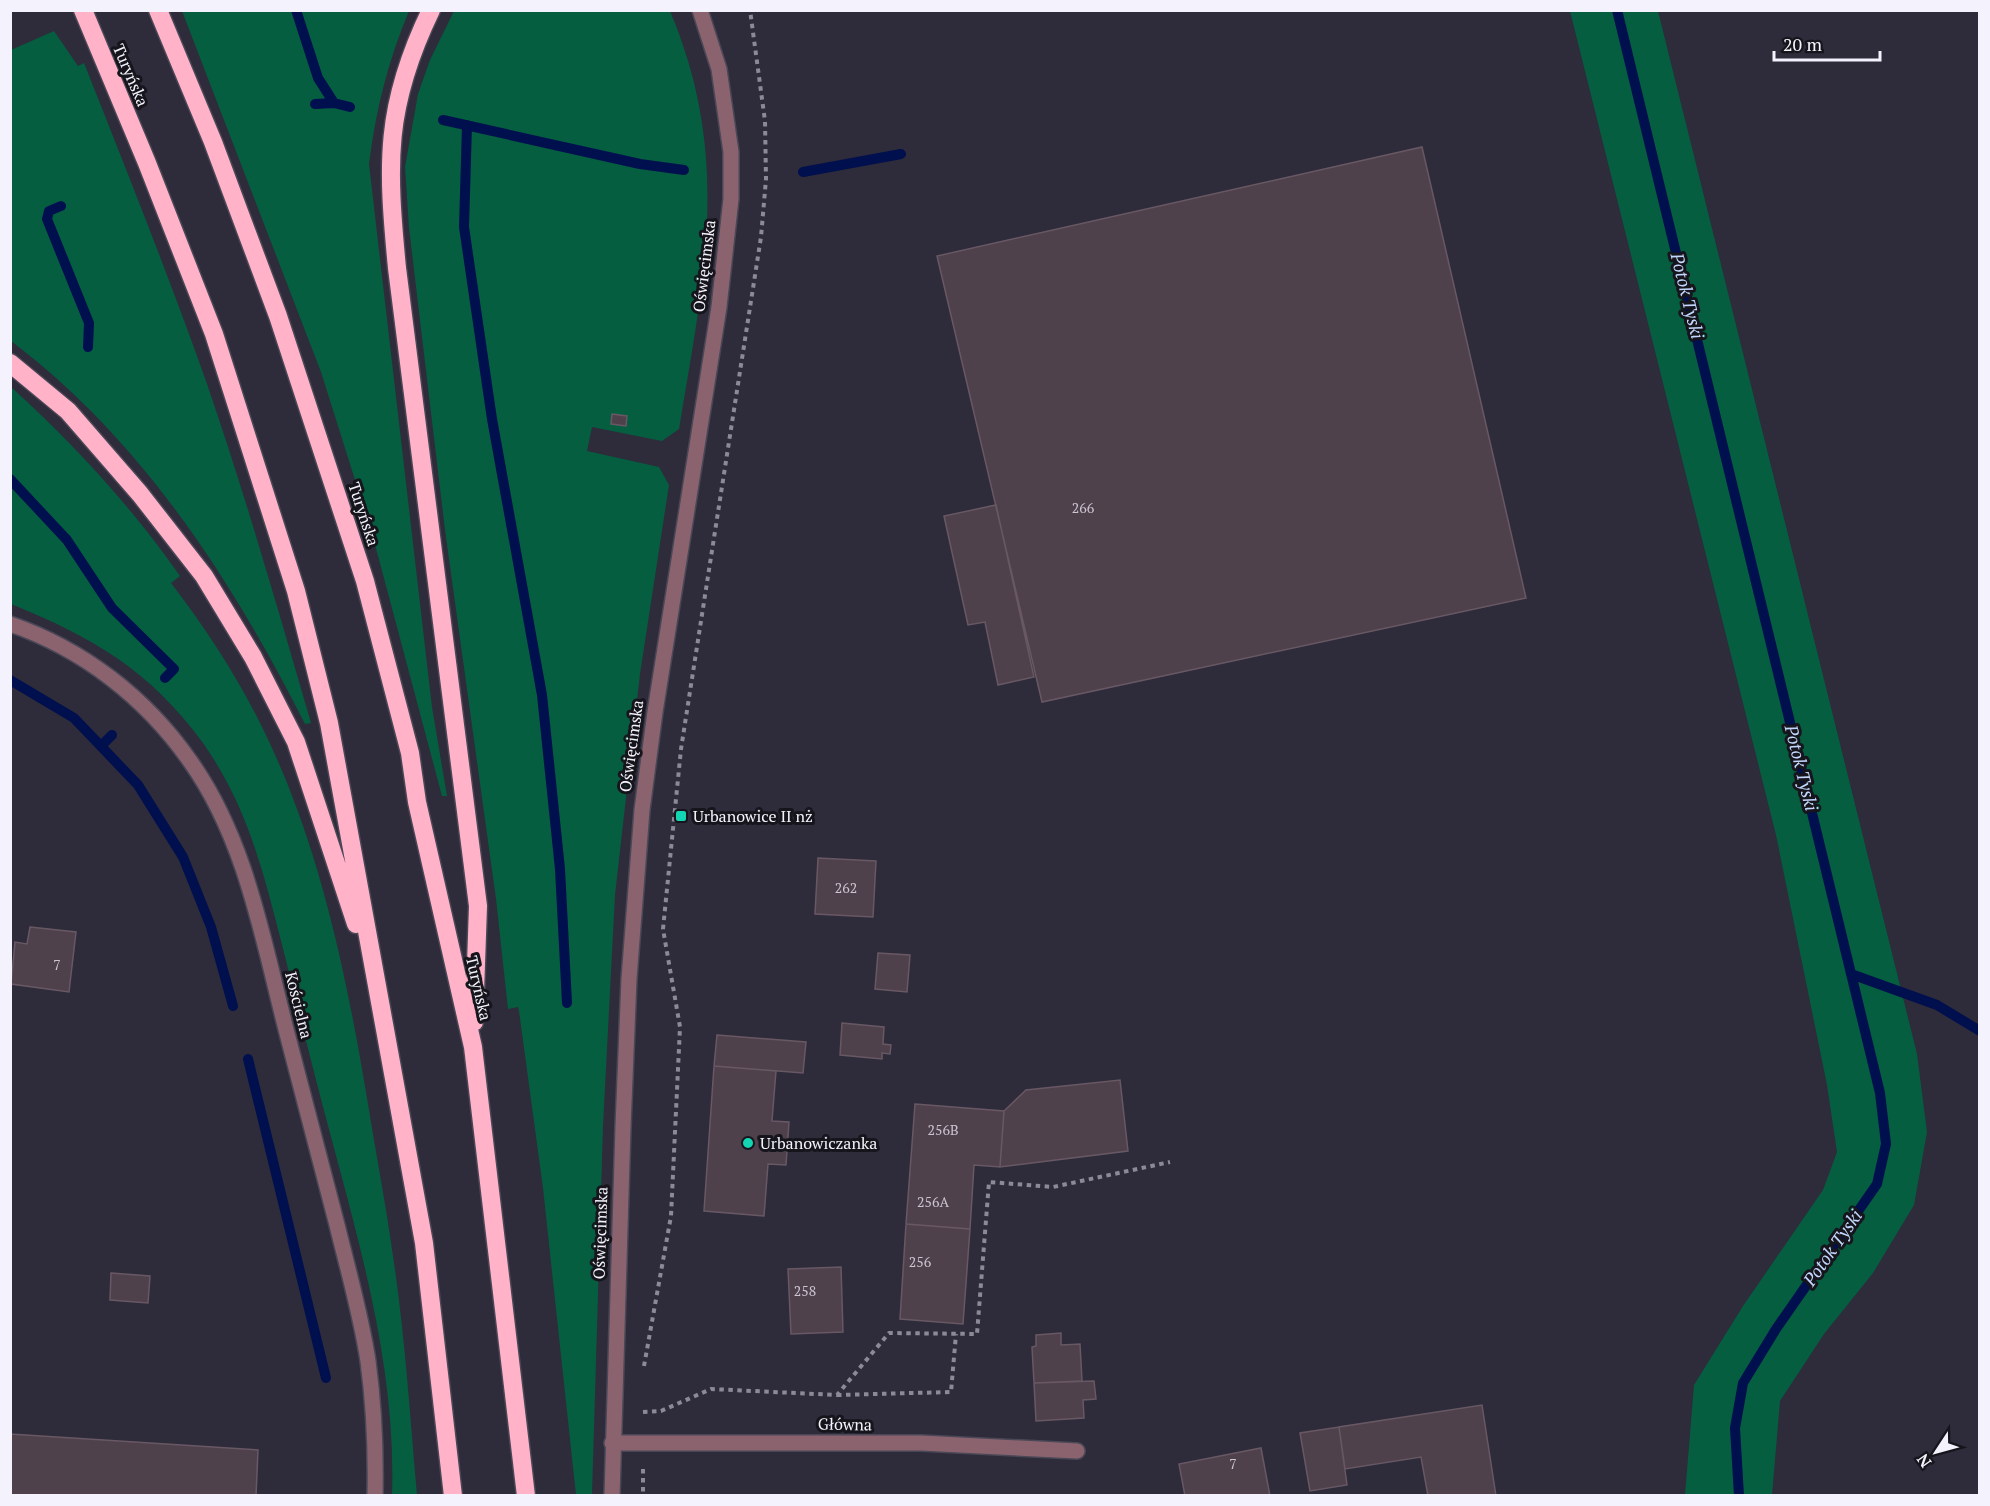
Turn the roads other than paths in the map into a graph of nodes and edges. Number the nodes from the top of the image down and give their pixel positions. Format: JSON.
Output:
{"nodes":[{"id":1,"x":83,"y":10,"type":"edge"},
{"id":2,"x":158,"y":10,"type":"edge"},
{"id":3,"x":431,"y":10,"type":"edge"},
{"id":4,"x":700,"y":10,"type":"edge"},
{"id":5,"x":10,"y":363,"type":"edge"},
{"id":6,"x":10,"y":624,"type":"edge"},
{"id":7,"x":377,"y":984,"type":"junction"},
{"id":8,"x":472,"y":1047,"type":"junction"},
{"id":9,"x":612,"y":1443,"type":"junction"},
{"id":10,"x":1077,"y":1451,"type":"dead end"},
{"id":11,"x":375,"y":1496,"type":"edge"},
{"id":12,"x":453,"y":1496,"type":"edge"},
{"id":13,"x":526,"y":1496,"type":"edge"},
{"id":14,"x":612,"y":1496,"type":"edge"}],
"edges":[{"from":1,"to":7,"type":"highway","name":"Turyńska"},
{"from":2,"to":8,"type":"highway","name":"Turyńska"},
{"from":3,"to":8,"type":"highway"},
{"from":4,"to":9,"type":"street","name":"Oświęcimska"},
{"from":5,"to":7,"type":"highway"},
{"from":6,"to":11,"type":"street","name":"Kościelna"},
{"from":7,"to":12,"type":"highway"},
{"from":8,"to":13,"type":"highway"},
{"from":9,"to":10,"type":"street","name":"Główna"},
{"from":9,"to":14,"type":"street","name":"Oświęcimska"}]}
